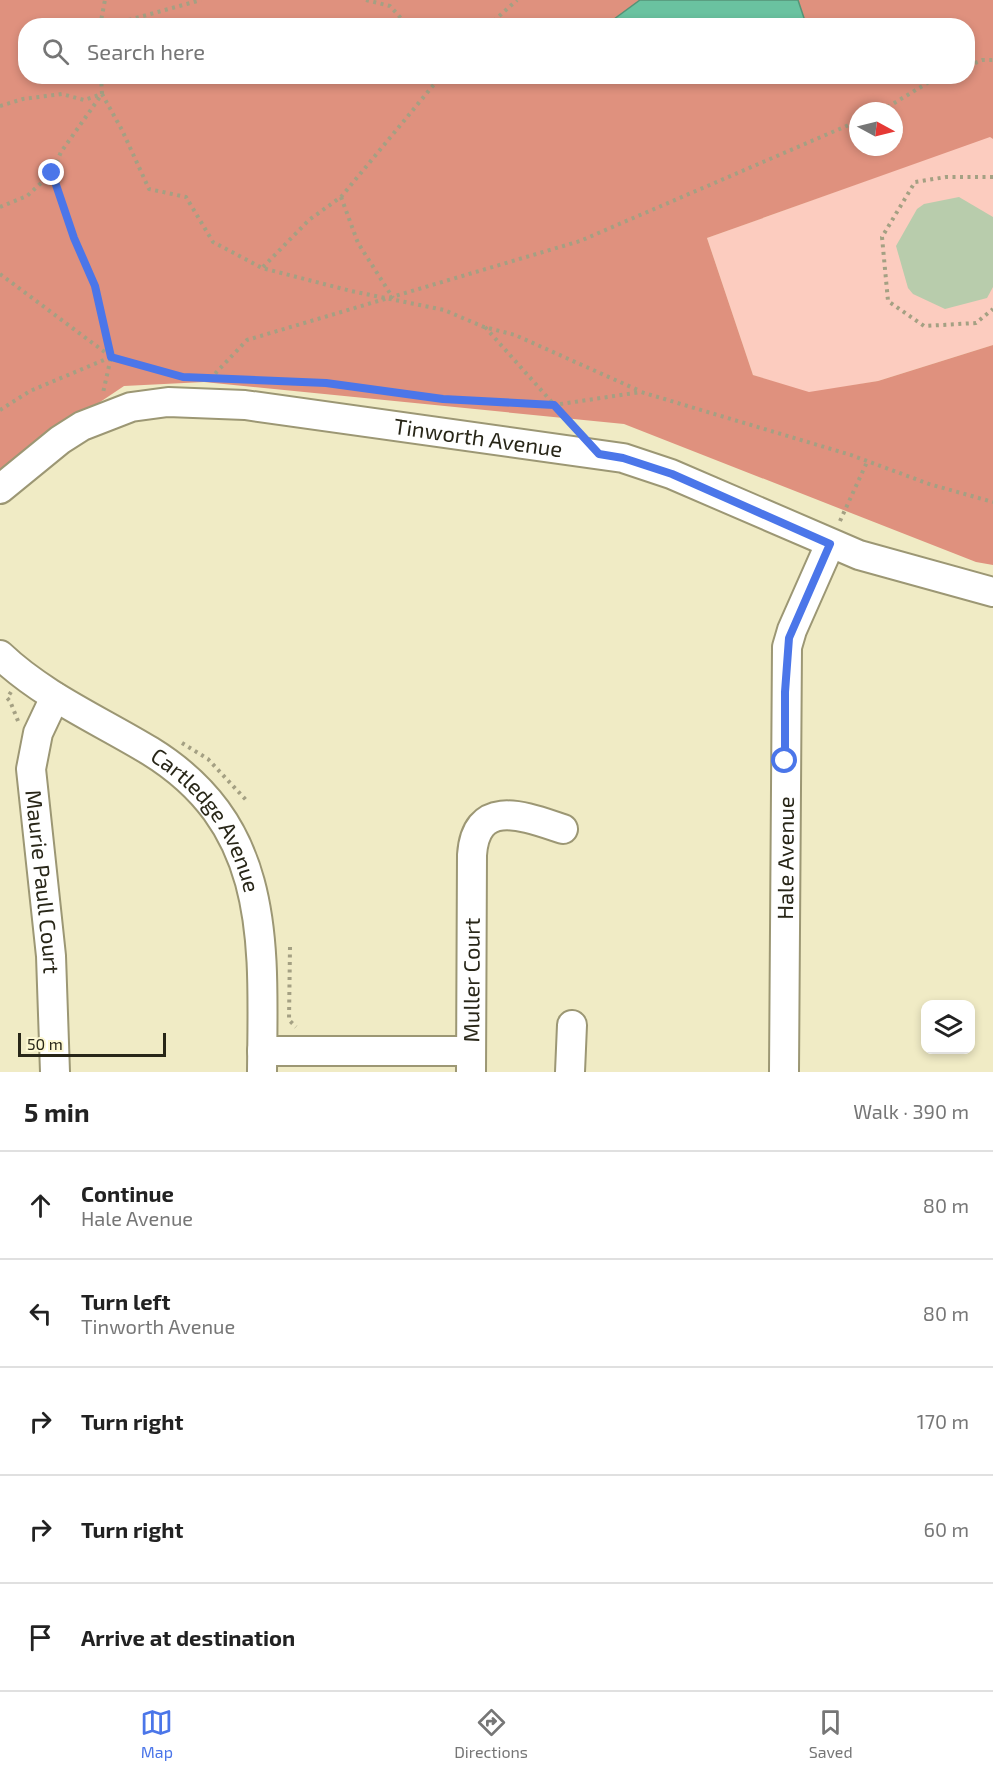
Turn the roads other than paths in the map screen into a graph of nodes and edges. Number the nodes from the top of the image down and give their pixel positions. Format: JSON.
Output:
{"nodes":[{"id":1,"x":0,"y":489,"type":"edge"},
{"id":2,"x":830,"y":544,"type":"junction"},
{"id":3,"x":993,"y":592,"type":"edge"},
{"id":4,"x":0,"y":655,"type":"edge"},
{"id":5,"x":55,"y":697,"type":"junction"},
{"id":6,"x":563,"y":829,"type":"dead end"},
{"id":7,"x":572,"y":1025,"type":"dead end"},
{"id":8,"x":262,"y":1062,"type":"edge"},
{"id":9,"x":471,"y":1062,"type":"edge"},
{"id":10,"x":55,"y":1072,"type":"edge"},
{"id":11,"x":570,"y":1072,"type":"edge"},
{"id":12,"x":784,"y":1072,"type":"edge"}],
"edges":[{"from":1,"to":2,"type":"street","name":"Tinworth Avenue"},
{"from":2,"to":3,"type":"street","name":"Tinworth Avenue"},
{"from":2,"to":12,"type":"street","name":"Hale Avenue"},
{"from":4,"to":5,"type":"street","name":"Cartledge Avenue"},
{"from":5,"to":8,"type":"street","name":"Cartledge Avenue"},
{"from":5,"to":10,"type":"street","name":"Maurie Paull Court"},
{"from":6,"to":9,"type":"street","name":"Muller Court"},
{"from":7,"to":11,"type":"street"},
{"from":8,"to":9,"type":"street","name":"Muller Court"}]}
